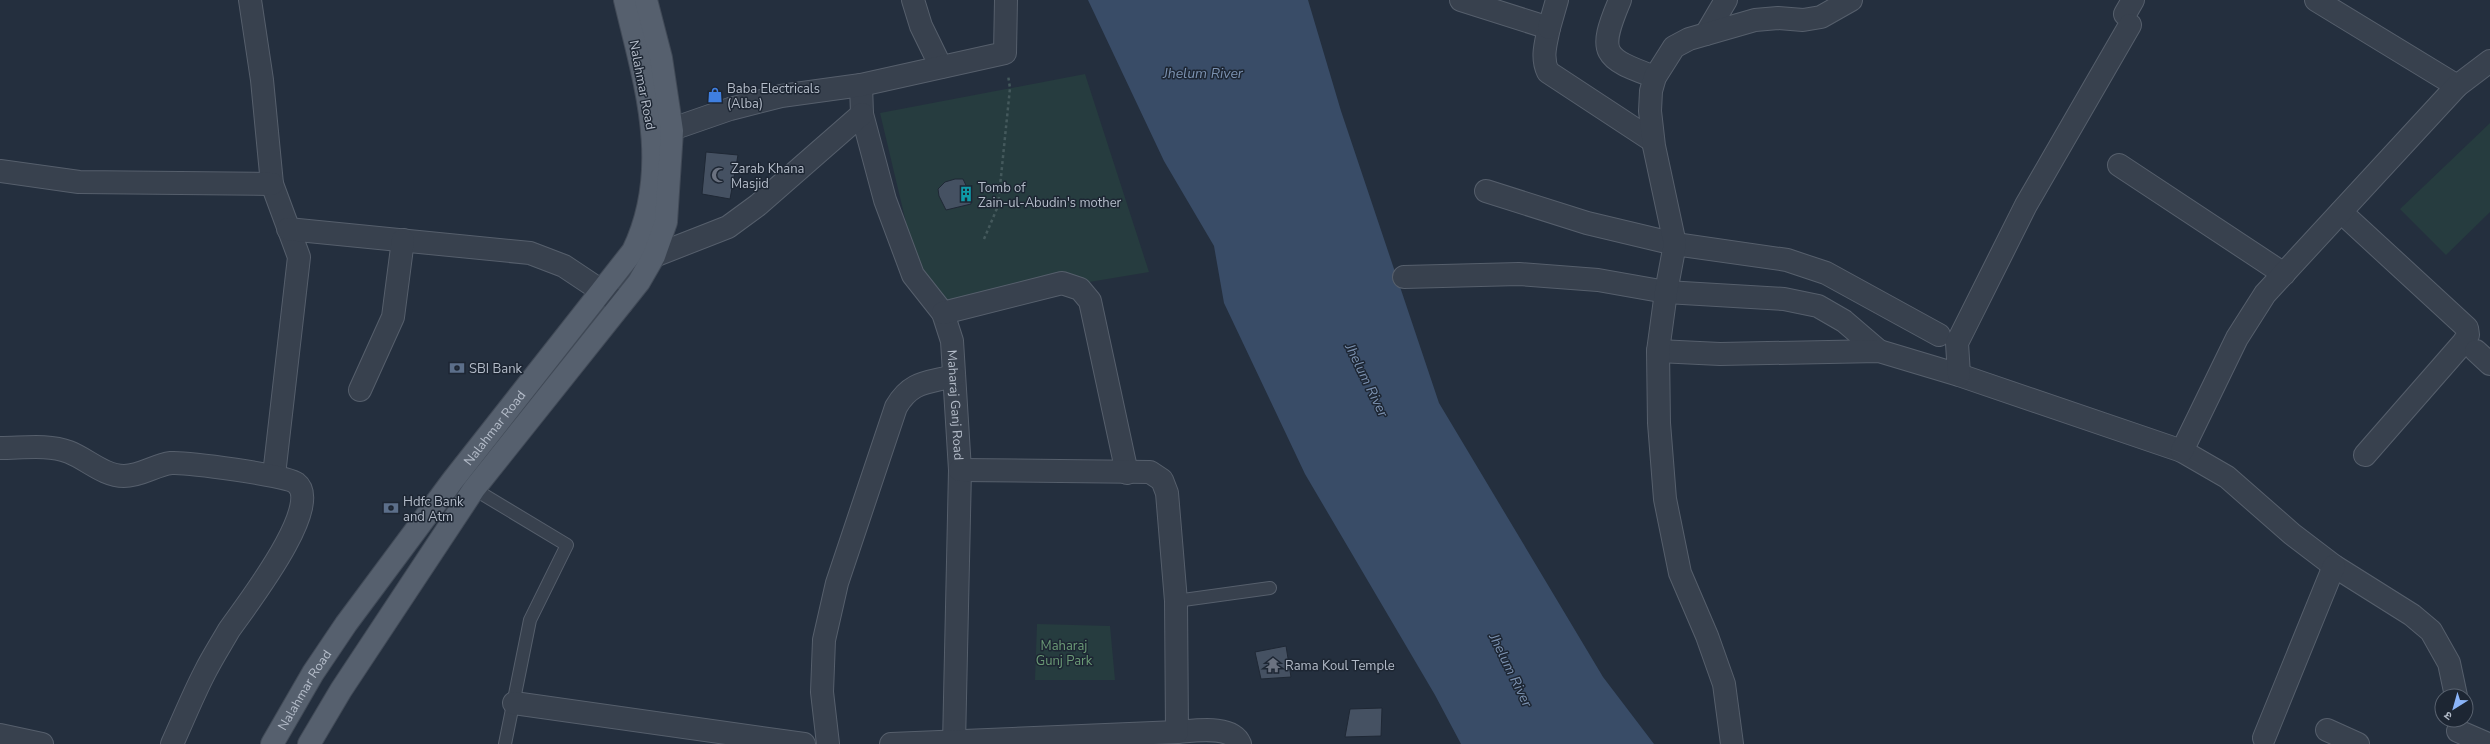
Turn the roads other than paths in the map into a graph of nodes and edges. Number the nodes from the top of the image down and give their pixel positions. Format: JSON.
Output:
{"nodes":[{"id":1,"x":250,"y":0,"type":"edge"},
{"id":2,"x":625,"y":0,"type":"edge"},
{"id":3,"x":646,"y":0,"type":"edge"},
{"id":4,"x":913,"y":0,"type":"edge"},
{"id":5,"x":1006,"y":0,"type":"edge"},
{"id":6,"x":1461,"y":0,"type":"edge"},
{"id":7,"x":1557,"y":0,"type":"edge"},
{"id":8,"x":1620,"y":0,"type":"edge"},
{"id":9,"x":1726,"y":0,"type":"edge"},
{"id":10,"x":1851,"y":0,"type":"edge"},
{"id":11,"x":2316,"y":0,"type":"edge"},
{"id":12,"x":2129,"y":13,"type":"edge"},
{"id":13,"x":1549,"y":28,"type":"junction"},
{"id":14,"x":1706,"y":34,"type":"junction"},
{"id":15,"x":2490,"y":62,"type":"edge"},
{"id":16,"x":941,"y":67,"type":"junction"},
{"id":17,"x":1655,"y":77,"type":"junction"},
{"id":18,"x":861,"y":85,"type":"junction"},
{"id":19,"x":2458,"y":86,"type":"junction"},
{"id":20,"x":862,"y":114,"type":"junction"},
{"id":21,"x":662,"y":133,"type":"junction"},
{"id":22,"x":1653,"y":141,"type":"junction"},
{"id":23,"x":2120,"y":165,"type":"dead end"},
{"id":24,"x":0,"y":171,"type":"edge"},
{"id":25,"x":272,"y":184,"type":"junction"},
{"id":26,"x":1486,"y":191,"type":"dead end"},
{"id":27,"x":2341,"y":212,"type":"junction"},
{"id":28,"x":288,"y":229,"type":"junction"},
{"id":29,"x":403,"y":240,"type":"junction"},
{"id":30,"x":1675,"y":244,"type":"junction"},
{"id":31,"x":654,"y":256,"type":"junction"},
{"id":32,"x":2284,"y":274,"type":"junction"},
{"id":33,"x":1404,"y":277,"type":"dead end"},
{"id":34,"x":601,"y":292,"type":"junction"},
{"id":35,"x":1666,"y":292,"type":"junction"},
{"id":36,"x":621,"y":304,"type":"junction"},
{"id":37,"x":943,"y":314,"type":"junction"},
{"id":38,"x":1939,"y":335,"type":"dead end"},
{"id":39,"x":1658,"y":351,"type":"junction"},
{"id":40,"x":1879,"y":351,"type":"junction"},
{"id":41,"x":1959,"y":375,"type":"junction"},
{"id":42,"x":954,"y":376,"type":"junction"},
{"id":43,"x":360,"y":390,"type":"dead end"},
{"id":44,"x":0,"y":448,"type":"edge"},
{"id":45,"x":2182,"y":451,"type":"junction"},
{"id":46,"x":2366,"y":455,"type":"dead end"},
{"id":47,"x":960,"y":470,"type":"junction"},
{"id":48,"x":1127,"y":473,"type":"junction"},
{"id":49,"x":274,"y":475,"type":"junction"},
{"id":50,"x":474,"y":489,"type":"junction"},
{"id":51,"x":2334,"y":566,"type":"junction"},
{"id":52,"x":1270,"y":588,"type":"dead end"},
{"id":53,"x":1176,"y":602,"type":"junction"},
{"id":54,"x":2454,"y":688,"type":"edge"},
{"id":55,"x":514,"y":703,"type":"junction"},
{"id":56,"x":2327,"y":730,"type":"dead end"},
{"id":57,"x":1177,"y":732,"type":"junction"},
{"id":58,"x":2458,"y":732,"type":"edge"},
{"id":59,"x":0,"y":735,"type":"edge"},
{"id":60,"x":2264,"y":738,"type":"dead end"},
{"id":61,"x":954,"y":742,"type":"edge"},
{"id":62,"x":42,"y":744,"type":"edge"},
{"id":63,"x":172,"y":744,"type":"edge"},
{"id":64,"x":272,"y":744,"type":"edge"},
{"id":65,"x":309,"y":744,"type":"edge"},
{"id":66,"x":505,"y":744,"type":"edge"},
{"id":67,"x":804,"y":744,"type":"edge"},
{"id":68,"x":828,"y":744,"type":"edge"},
{"id":69,"x":891,"y":744,"type":"edge"},
{"id":70,"x":1240,"y":744,"type":"edge"},
{"id":71,"x":1732,"y":744,"type":"edge"},
{"id":72,"x":2358,"y":744,"type":"edge"},
{"id":73,"x":2488,"y":744,"type":"edge"}],
"edges":[{"from":1,"to":25,"type":"street"},
{"from":2,"to":21,"type":"main road","name":"Nalahmar Road"},
{"from":3,"to":21,"type":"main road"},
{"from":4,"to":16,"type":"street"},
{"from":5,"to":16,"type":"street"},
{"from":6,"to":13,"type":"street"},
{"from":7,"to":13,"type":"street"},
{"from":8,"to":17,"type":"street"},
{"from":9,"to":14,"type":"street"},
{"from":10,"to":14,"type":"street"},
{"from":11,"to":19,"type":"street"},
{"from":12,"to":41,"type":"street"},
{"from":13,"to":22,"type":"street"},
{"from":14,"to":17,"type":"street"},
{"from":15,"to":19,"type":"street"},
{"from":16,"to":18,"type":"street"},
{"from":17,"to":22,"type":"street"},
{"from":18,"to":20,"type":"street","name":"Maharaj Ganj Road"},
{"from":18,"to":21,"type":"street"},
{"from":19,"to":27,"type":"street"},
{"from":20,"to":31,"type":"street"},
{"from":20,"to":37,"type":"street","name":"Maharaj Ganj Road"},
{"from":21,"to":31,"type":"main road","name":"Nalahmar Road"},
{"from":21,"to":34,"type":"main road","name":"Nalahmar Road"},
{"from":22,"to":30,"type":"street"},
{"from":23,"to":32,"type":"street"},
{"from":24,"to":25,"type":"street"},
{"from":25,"to":28,"type":"street"},
{"from":26,"to":30,"type":"street"},
{"from":27,"to":32,"type":"street"},
{"from":27,"to":46,"type":"street"},
{"from":28,"to":29,"type":"street"},
{"from":28,"to":49,"type":"street"},
{"from":29,"to":34,"type":"street"},
{"from":29,"to":43,"type":"street"},
{"from":30,"to":35,"type":"street"},
{"from":30,"to":38,"type":"street"},
{"from":31,"to":36,"type":"main road","name":"Nalahmar Road"},
{"from":32,"to":45,"type":"street"},
{"from":33,"to":35,"type":"street"},
{"from":34,"to":36,"type":"street"},
{"from":34,"to":64,"type":"main road","name":"Nalahmar Road"},
{"from":35,"to":39,"type":"street"},
{"from":35,"to":40,"type":"street"},
{"from":36,"to":50,"type":"main road","name":"Nalahmar Road"},
{"from":37,"to":42,"type":"street","name":"Maharaj Ganj Road"},
{"from":37,"to":48,"type":"street"},
{"from":39,"to":40,"type":"street"},
{"from":39,"to":71,"type":"street"},
{"from":40,"to":41,"type":"street"},
{"from":41,"to":45,"type":"street"},
{"from":42,"to":47,"type":"street","name":"Maharaj Ganj Road"},
{"from":42,"to":68,"type":"street"},
{"from":44,"to":49,"type":"street"},
{"from":45,"to":51,"type":"street"},
{"from":47,"to":48,"type":"street"},
{"from":47,"to":61,"type":"street","name":"Maharaj Ganj Road"},
{"from":48,"to":53,"type":"street"},
{"from":49,"to":63,"type":"street"},
{"from":50,"to":55,"type":"lane"},
{"from":50,"to":65,"type":"main road","name":"Nalahmar Road"},
{"from":51,"to":54,"type":"street"},
{"from":51,"to":60,"type":"street"},
{"from":52,"to":53,"type":"lane"},
{"from":53,"to":57,"type":"street"},
{"from":55,"to":66,"type":"lane"},
{"from":55,"to":67,"type":"street"},
{"from":56,"to":72,"type":"street"},
{"from":57,"to":61,"type":"street"},
{"from":57,"to":70,"type":"street"},
{"from":58,"to":73,"type":"street"},
{"from":59,"to":62,"type":"street"},
{"from":61,"to":69,"type":"street"}]}
